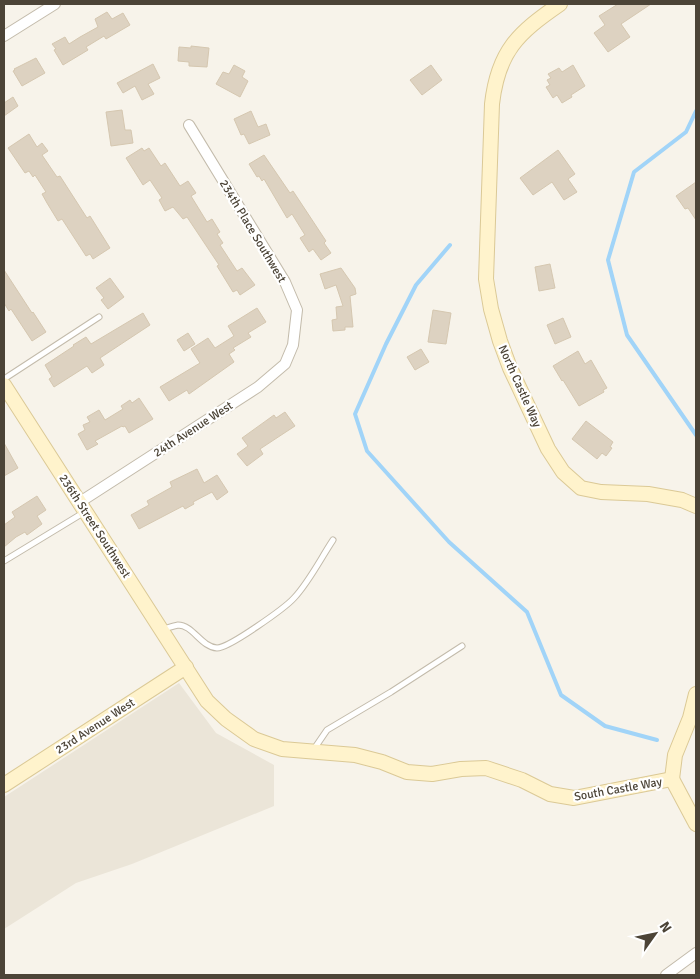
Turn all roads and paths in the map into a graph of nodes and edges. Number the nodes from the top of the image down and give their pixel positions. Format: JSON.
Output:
{"nodes":[{"id":1,"x":55,"y":4,"type":"edge"},
{"id":2,"x":560,"y":4,"type":"edge"},
{"id":3,"x":4,"y":36,"type":"edge"},
{"id":4,"x":189,"y":125,"type":"dead end"},
{"id":5,"x":99,"y":317,"type":"dead end"},
{"id":6,"x":293,"y":345,"type":"joint"},
{"id":7,"x":4,"y":379,"type":"edge"},
{"id":8,"x":4,"y":385,"type":"edge"},
{"id":9,"x":696,"y":506,"type":"edge"},
{"id":10,"x":83,"y":507,"type":"junction"},
{"id":11,"x":333,"y":540,"type":"dead end"},
{"id":12,"x":4,"y":561,"type":"edge"},
{"id":13,"x":162,"y":630,"type":"junction"},
{"id":14,"x":462,"y":646,"type":"dead end"},
{"id":15,"x":186,"y":667,"type":"junction"},
{"id":16,"x":696,"y":694,"type":"edge"},
{"id":17,"x":313,"y":751,"type":"junction"},
{"id":18,"x":672,"y":779,"type":"junction"},
{"id":19,"x":4,"y":785,"type":"edge"},
{"id":20,"x":696,"y":824,"type":"edge"},
{"id":21,"x":696,"y":953,"type":"edge"},
{"id":22,"x":666,"y":975,"type":"edge"}],
"edges":[{"from":1,"to":3,"type":"street"},
{"from":2,"to":9,"type":"street","name":"North Castle Way"},
{"from":4,"to":6,"type":"street","name":"234th Place Southwest"},
{"from":5,"to":7,"type":"lane"},
{"from":6,"to":10,"type":"street","name":"24th Avenue West"},
{"from":8,"to":10,"type":"street","name":"236th Street Southwest"},
{"from":10,"to":12,"type":"lane"},
{"from":10,"to":13,"type":"street","name":"236th Street Southwest"},
{"from":11,"to":13,"type":"lane"},
{"from":13,"to":15,"type":"street","name":"236th Street Southwest"},
{"from":14,"to":17,"type":"lane"},
{"from":15,"to":17,"type":"street","name":"South Castle Way"},
{"from":15,"to":19,"type":"street","name":"23rd Avenue West"},
{"from":16,"to":18,"type":"street"},
{"from":17,"to":18,"type":"street","name":"South Castle Way"},
{"from":18,"to":20,"type":"street"},
{"from":21,"to":22,"type":"street"}]}
